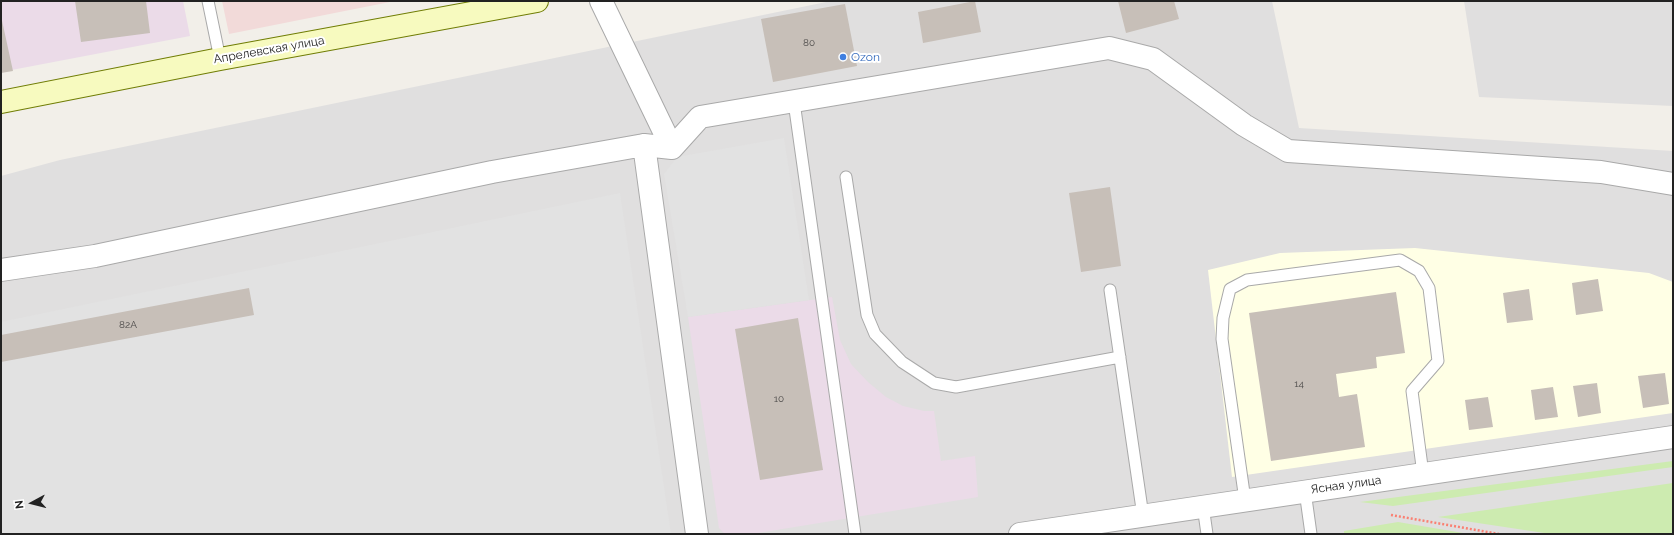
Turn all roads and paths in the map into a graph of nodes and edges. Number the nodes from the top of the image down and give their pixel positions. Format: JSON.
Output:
{"nodes":[{"id":1,"x":208,"y":1,"type":"edge"},
{"id":2,"x":537,"y":1,"type":"edge"},
{"id":3,"x":601,"y":1,"type":"edge"},
{"id":4,"x":220,"y":59,"type":"junction"},
{"id":5,"x":1,"y":102,"type":"edge"},
{"id":6,"x":794,"y":102,"type":"junction"},
{"id":7,"x":644,"y":145,"type":"junction"},
{"id":8,"x":672,"y":148,"type":"junction"},
{"id":9,"x":846,"y":177,"type":"dead end"},
{"id":10,"x":1673,"y":184,"type":"edge"},
{"id":11,"x":1,"y":270,"type":"edge"},
{"id":12,"x":1110,"y":290,"type":"dead end"},
{"id":13,"x":1120,"y":357,"type":"junction"},
{"id":14,"x":1673,"y":437,"type":"edge"},
{"id":15,"x":1424,"y":474,"type":"junction"},
{"id":16,"x":1305,"y":491,"type":"junction"},
{"id":17,"x":1245,"y":500,"type":"junction"},
{"id":18,"x":1203,"y":506,"type":"junction"},
{"id":19,"x":1391,"y":515,"type":"dead end"},
{"id":20,"x":1144,"y":516,"type":"junction"},
{"id":21,"x":697,"y":534,"type":"edge"},
{"id":22,"x":855,"y":534,"type":"edge"},
{"id":23,"x":1020,"y":534,"type":"edge"},
{"id":24,"x":1207,"y":534,"type":"edge"},
{"id":25,"x":1311,"y":534,"type":"edge"},
{"id":26,"x":1500,"y":534,"type":"edge"}],
"edges":[{"from":1,"to":4,"type":"lane"},
{"from":2,"to":4,"type":"street","name":"Апрелевская улица"},
{"from":3,"to":8,"type":"street"},
{"from":4,"to":5,"type":"street","name":"Апрелевская улица"},
{"from":6,"to":8,"type":"street"},
{"from":6,"to":10,"type":"street"},
{"from":6,"to":22,"type":"lane"},
{"from":7,"to":8,"type":"street"},
{"from":7,"to":11,"type":"street"},
{"from":7,"to":21,"type":"street"},
{"from":9,"to":13,"type":"lane"},
{"from":12,"to":13,"type":"lane"},
{"from":13,"to":20,"type":"lane"},
{"from":14,"to":15,"type":"street","name":"Ясная улица"},
{"from":15,"to":16,"type":"street","name":"Ясная улица"},
{"from":15,"to":17,"type":"lane"},
{"from":16,"to":17,"type":"street","name":"Ясная улица"},
{"from":16,"to":25,"type":"lane"},
{"from":17,"to":18,"type":"street","name":"Ясная улица"},
{"from":18,"to":20,"type":"street","name":"Ясная улица"},
{"from":18,"to":24,"type":"lane"},
{"from":19,"to":26,"type":"path"},
{"from":20,"to":23,"type":"street","name":"Ясная улица"}]}
